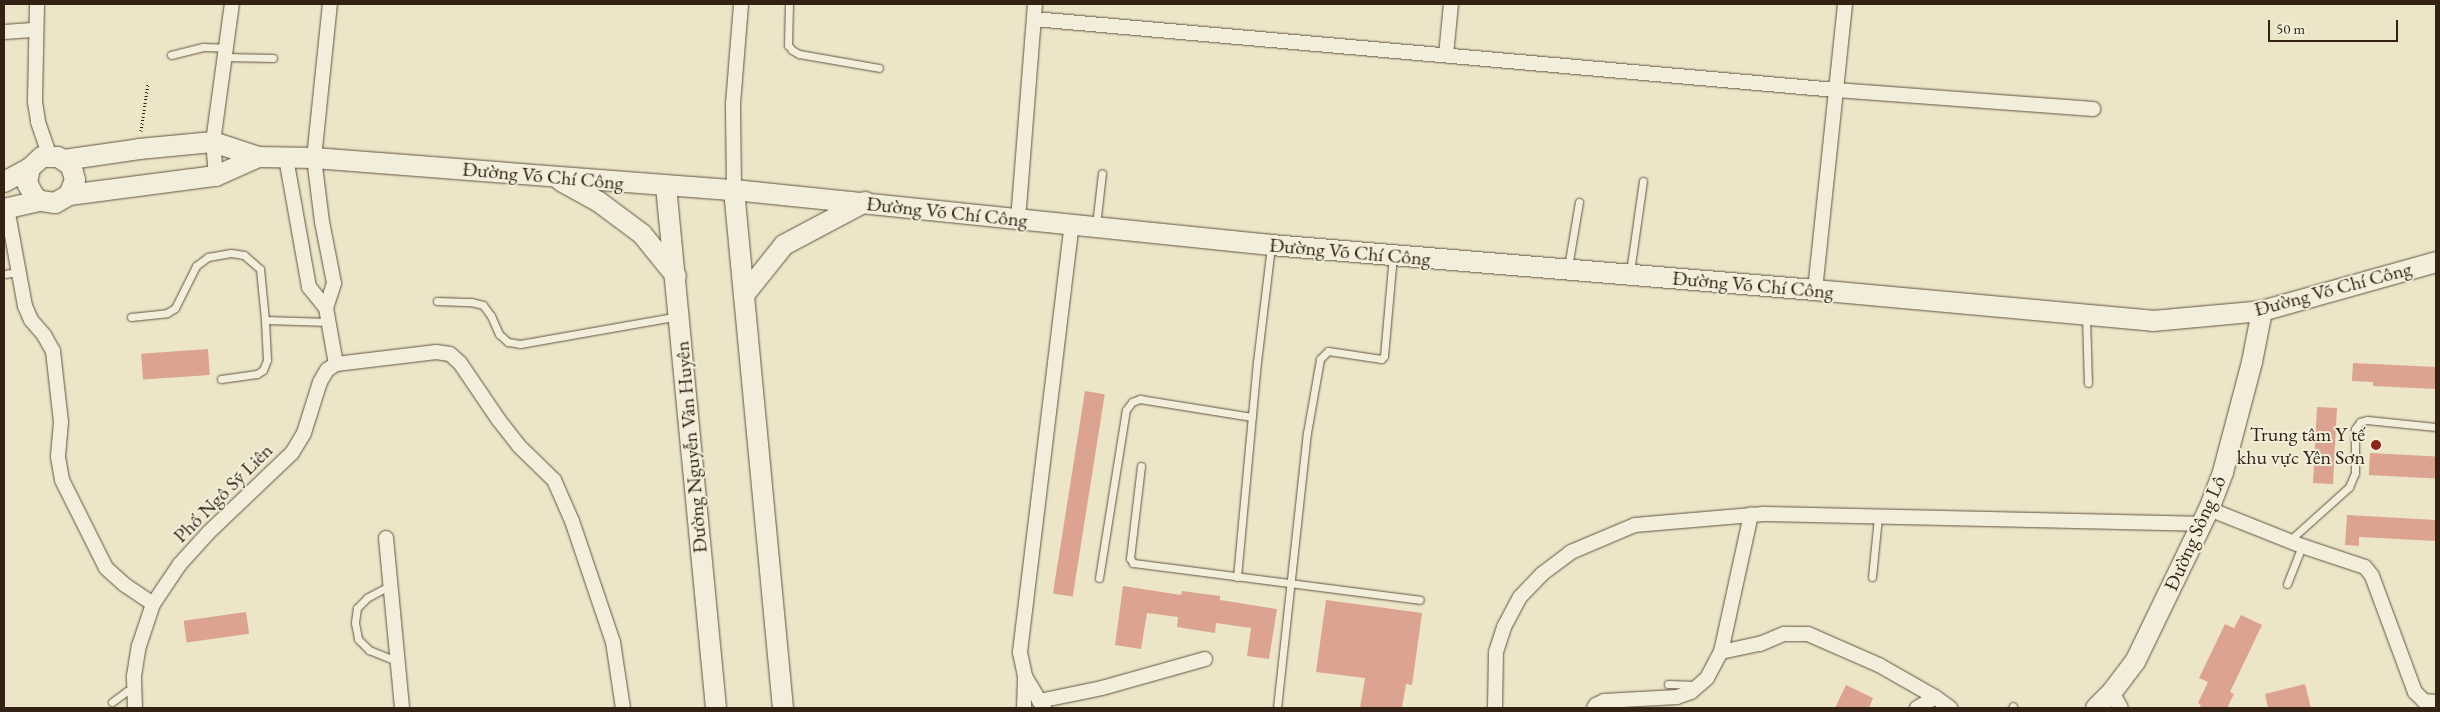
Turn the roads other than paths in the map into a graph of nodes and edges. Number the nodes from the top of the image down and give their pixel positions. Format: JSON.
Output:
{"nodes":[{"id":1,"x":37,"y":4,"type":"edge"},
{"id":2,"x":232,"y":4,"type":"edge"},
{"id":3,"x":330,"y":4,"type":"edge"},
{"id":4,"x":741,"y":4,"type":"edge"},
{"id":5,"x":789,"y":4,"type":"edge"},
{"id":6,"x":1035,"y":4,"type":"edge"},
{"id":7,"x":1450,"y":4,"type":"edge"},
{"id":8,"x":1845,"y":4,"type":"edge"},
{"id":9,"x":1034,"y":19,"type":"junction"},
{"id":10,"x":36,"y":30,"type":"junction"},
{"id":11,"x":4,"y":32,"type":"edge"},
{"id":12,"x":226,"y":53,"type":"junction"},
{"id":13,"x":171,"y":55,"type":"dead end"},
{"id":14,"x":1446,"y":55,"type":"junction"},
{"id":15,"x":273,"y":58,"type":"dead end"},
{"id":16,"x":879,"y":68,"type":"dead end"},
{"id":17,"x":1836,"y":90,"type":"junction"},
{"id":18,"x":2093,"y":109,"type":"dead end"},
{"id":19,"x":213,"y":142,"type":"junction"},
{"id":20,"x":258,"y":157,"type":"junction"},
{"id":21,"x":57,"y":158,"type":"junction"},
{"id":22,"x":286,"y":158,"type":"junction"},
{"id":23,"x":314,"y":158,"type":"junction"},
{"id":24,"x":30,"y":168,"type":"junction"},
{"id":25,"x":1102,"y":174,"type":"dead end"},
{"id":26,"x":216,"y":176,"type":"junction"},
{"id":27,"x":550,"y":176,"type":"junction"},
{"id":28,"x":1643,"y":181,"type":"dead end"},
{"id":29,"x":4,"y":182,"type":"edge"},
{"id":30,"x":666,"y":186,"type":"junction"},
{"id":31,"x":734,"y":190,"type":"junction"},
{"id":32,"x":69,"y":195,"type":"junction"},
{"id":33,"x":40,"y":201,"type":"junction"},
{"id":34,"x":865,"y":202,"type":"junction"},
{"id":35,"x":1579,"y":202,"type":"dead end"},
{"id":36,"x":6,"y":209,"type":"edge"},
{"id":37,"x":1018,"y":220,"type":"junction"},
{"id":38,"x":1072,"y":225,"type":"junction"},
{"id":39,"x":1096,"y":228,"type":"junction"},
{"id":40,"x":1271,"y":245,"type":"junction"},
{"id":41,"x":1393,"y":256,"type":"junction"},
{"id":42,"x":2436,"y":262,"type":"edge"},
{"id":43,"x":1568,"y":270,"type":"junction"},
{"id":44,"x":19,"y":272,"type":"junction"},
{"id":45,"x":4,"y":274,"type":"edge"},
{"id":46,"x":1630,"y":275,"type":"junction"},
{"id":47,"x":676,"y":276,"type":"junction"},
{"id":48,"x":1815,"y":290,"type":"junction"},
{"id":49,"x":744,"y":295,"type":"junction"},
{"id":50,"x":437,"y":301,"type":"dead end"},
{"id":51,"x":326,"y":308,"type":"junction"},
{"id":52,"x":2262,"y":311,"type":"junction"},
{"id":53,"x":2086,"y":314,"type":"junction"},
{"id":54,"x":678,"y":316,"type":"junction"},
{"id":55,"x":131,"y":317,"type":"dead end"},
{"id":56,"x":265,"y":320,"type":"junction"},
{"id":57,"x":329,"y":322,"type":"junction"},
{"id":58,"x":336,"y":364,"type":"junction"},
{"id":59,"x":221,"y":379,"type":"dead end"},
{"id":60,"x":2088,"y":383,"type":"dead end"},
{"id":61,"x":1252,"y":418,"type":"junction"},
{"id":62,"x":2436,"y":427,"type":"edge"},
{"id":63,"x":1141,"y":466,"type":"dead end"},
{"id":64,"x":1751,"y":514,"type":"junction"},
{"id":65,"x":1878,"y":517,"type":"junction"},
{"id":66,"x":2205,"y":517,"type":"junction"},
{"id":67,"x":386,"y":538,"type":"dead end"},
{"id":68,"x":2296,"y":544,"type":"junction"},
{"id":69,"x":1237,"y":577,"type":"junction"},
{"id":70,"x":1872,"y":577,"type":"dead end"},
{"id":71,"x":1099,"y":578,"type":"dead end"},
{"id":72,"x":2287,"y":584,"type":"dead end"},
{"id":73,"x":391,"y":585,"type":"junction"},
{"id":74,"x":1291,"y":585,"type":"junction"},
{"id":75,"x":1420,"y":600,"type":"dead end"},
{"id":76,"x":154,"y":604,"type":"junction"},
{"id":77,"x":1721,"y":652,"type":"junction"},
{"id":78,"x":1205,"y":659,"type":"dead end"},
{"id":79,"x":398,"y":662,"type":"junction"},
{"id":80,"x":1025,"y":676,"type":"junction"},
{"id":81,"x":1668,"y":684,"type":"dead end"},
{"id":82,"x":1700,"y":685,"type":"junction"},
{"id":83,"x":134,"y":690,"type":"junction"},
{"id":84,"x":1935,"y":697,"type":"junction"},
{"id":85,"x":2117,"y":700,"type":"edge"},
{"id":86,"x":112,"y":702,"type":"dead end"},
{"id":87,"x":2436,"y":702,"type":"edge"},
{"id":88,"x":2419,"y":703,"type":"edge"},
{"id":89,"x":1041,"y":704,"type":"edge"},
{"id":90,"x":135,"y":708,"type":"edge"},
{"id":91,"x":402,"y":708,"type":"edge"},
{"id":92,"x":622,"y":708,"type":"edge"},
{"id":93,"x":716,"y":708,"type":"edge"},
{"id":94,"x":783,"y":708,"type":"edge"},
{"id":95,"x":1024,"y":708,"type":"edge"},
{"id":96,"x":1278,"y":708,"type":"edge"},
{"id":97,"x":1496,"y":708,"type":"edge"},
{"id":98,"x":1594,"y":708,"type":"edge"},
{"id":99,"x":1917,"y":708,"type":"edge"},
{"id":100,"x":1950,"y":708,"type":"edge"},
{"id":101,"x":2096,"y":708,"type":"edge"}],
"edges":[{"from":1,"to":10,"type":"street"},
{"from":2,"to":12,"type":"street"},
{"from":3,"to":23,"type":"street"},
{"from":4,"to":31,"type":"street"},
{"from":5,"to":16,"type":"lane"},
{"from":6,"to":9,"type":"street"},
{"from":7,"to":14,"type":"street"},
{"from":8,"to":17,"type":"street"},
{"from":9,"to":14,"type":"street"},
{"from":9,"to":37,"type":"street"},
{"from":10,"to":11,"type":"street"},
{"from":10,"to":21,"type":"street"},
{"from":12,"to":13,"type":"lane"},
{"from":12,"to":15,"type":"lane"},
{"from":12,"to":19,"type":"street"},
{"from":14,"to":17,"type":"street"},
{"from":17,"to":18,"type":"street"},
{"from":17,"to":48,"type":"street"},
{"from":19,"to":20,"type":"main road","name":"Đường Võ Chí Công"},
{"from":19,"to":21,"type":"main road","name":"Đường Võ Chí Công"},
{"from":19,"to":26,"type":"street"},
{"from":20,"to":22,"type":"main road","name":"Đường Võ Chí Công"},
{"from":20,"to":26,"type":"main road","name":"Đường Võ Chí Công"},
{"from":21,"to":24,"type":"main road"},
{"from":21,"to":32,"type":"main road"},
{"from":22,"to":23,"type":"main road","name":"Đường Võ Chí Công"},
{"from":22,"to":51,"type":"street"},
{"from":23,"to":27,"type":"main road","name":"Đường Võ Chí Công"},
{"from":23,"to":51,"type":"street"},
{"from":24,"to":29,"type":"main road"},
{"from":24,"to":33,"type":"main road"},
{"from":25,"to":39,"type":"lane"},
{"from":26,"to":32,"type":"main road","name":"Đường Võ Chí Công"},
{"from":27,"to":30,"type":"main road","name":"Đường Võ Chí Công"},
{"from":27,"to":47,"type":"main road"},
{"from":28,"to":46,"type":"lane"},
{"from":30,"to":31,"type":"main road","name":"Đường Võ Chí Công"},
{"from":30,"to":47,"type":"main road","name":"Đường Nguyễn Văn Huyên"},
{"from":31,"to":34,"type":"main road","name":"Đường Võ Chí Công"},
{"from":31,"to":49,"type":"main road"},
{"from":32,"to":33,"type":"main road"},
{"from":33,"to":36,"type":"main road"},
{"from":34,"to":37,"type":"main road","name":"Đường Võ Chí Công"},
{"from":34,"to":49,"type":"main road"},
{"from":35,"to":43,"type":"lane"},
{"from":36,"to":44,"type":"street"},
{"from":37,"to":38,"type":"main road","name":"Đường Võ Chí Công"},
{"from":38,"to":39,"type":"main road","name":"Đường Võ Chí Công"},
{"from":38,"to":80,"type":"street"},
{"from":39,"to":40,"type":"main road","name":"Đường Võ Chí Công"},
{"from":40,"to":41,"type":"main road","name":"Đường Võ Chí Công"},
{"from":40,"to":61,"type":"lane"},
{"from":41,"to":43,"type":"main road","name":"Đường Võ Chí Công"},
{"from":41,"to":74,"type":"lane"},
{"from":42,"to":52,"type":"main road","name":"Đường Võ Chí Công"},
{"from":43,"to":46,"type":"main road","name":"Đường Võ Chí Công"},
{"from":44,"to":45,"type":"lane"},
{"from":44,"to":76,"type":"street"},
{"from":46,"to":48,"type":"main road","name":"Đường Võ Chí Công"},
{"from":47,"to":54,"type":"main road","name":"Đường Nguyễn Văn Huyên"},
{"from":48,"to":53,"type":"main road","name":"Đường Võ Chí Công"},
{"from":49,"to":94,"type":"main road"},
{"from":50,"to":54,"type":"lane"},
{"from":51,"to":57,"type":"street"},
{"from":52,"to":53,"type":"main road","name":"Đường Võ Chí Công"},
{"from":52,"to":66,"type":"main road","name":"Đường Sông Lô"},
{"from":53,"to":60,"type":"lane"},
{"from":54,"to":93,"type":"main road","name":"Đường Nguyễn Văn Huyên"},
{"from":55,"to":56,"type":"lane"},
{"from":56,"to":57,"type":"lane"},
{"from":56,"to":59,"type":"lane"},
{"from":57,"to":58,"type":"street"},
{"from":58,"to":76,"type":"street","name":"Phố Ngô Sỹ Liên"},
{"from":58,"to":92,"type":"street"},
{"from":61,"to":69,"type":"lane"},
{"from":61,"to":71,"type":"lane"},
{"from":62,"to":68,"type":"lane"},
{"from":63,"to":69,"type":"lane"},
{"from":64,"to":65,"type":"street"},
{"from":64,"to":77,"type":"street"},
{"from":64,"to":97,"type":"street"},
{"from":65,"to":66,"type":"street"},
{"from":65,"to":70,"type":"lane"},
{"from":66,"to":68,"type":"street"},
{"from":66,"to":85,"type":"main road","name":"Đường Sông Lô"},
{"from":67,"to":73,"type":"street"},
{"from":68,"to":72,"type":"lane"},
{"from":68,"to":88,"type":"street"},
{"from":69,"to":74,"type":"lane"},
{"from":73,"to":79,"type":"street"},
{"from":73,"to":79,"type":"lane"},
{"from":74,"to":75,"type":"lane"},
{"from":74,"to":96,"type":"lane"},
{"from":76,"to":83,"type":"street","name":"Phố Ngô Sỹ Liên"},
{"from":77,"to":82,"type":"street"},
{"from":77,"to":84,"type":"street"},
{"from":78,"to":89,"type":"street"},
{"from":79,"to":91,"type":"street"},
{"from":80,"to":89,"type":"street"},
{"from":80,"to":95,"type":"street"},
{"from":81,"to":82,"type":"lane"},
{"from":82,"to":98,"type":"street"},
{"from":83,"to":86,"type":"lane"},
{"from":83,"to":90,"type":"street","name":"Phố Ngô Sỹ Liên"},
{"from":84,"to":99,"type":"street"},
{"from":84,"to":100,"type":"street"},
{"from":85,"to":101,"type":"main road","name":"Đường Sông Lô"},
{"from":87,"to":88,"type":"street"}]}
